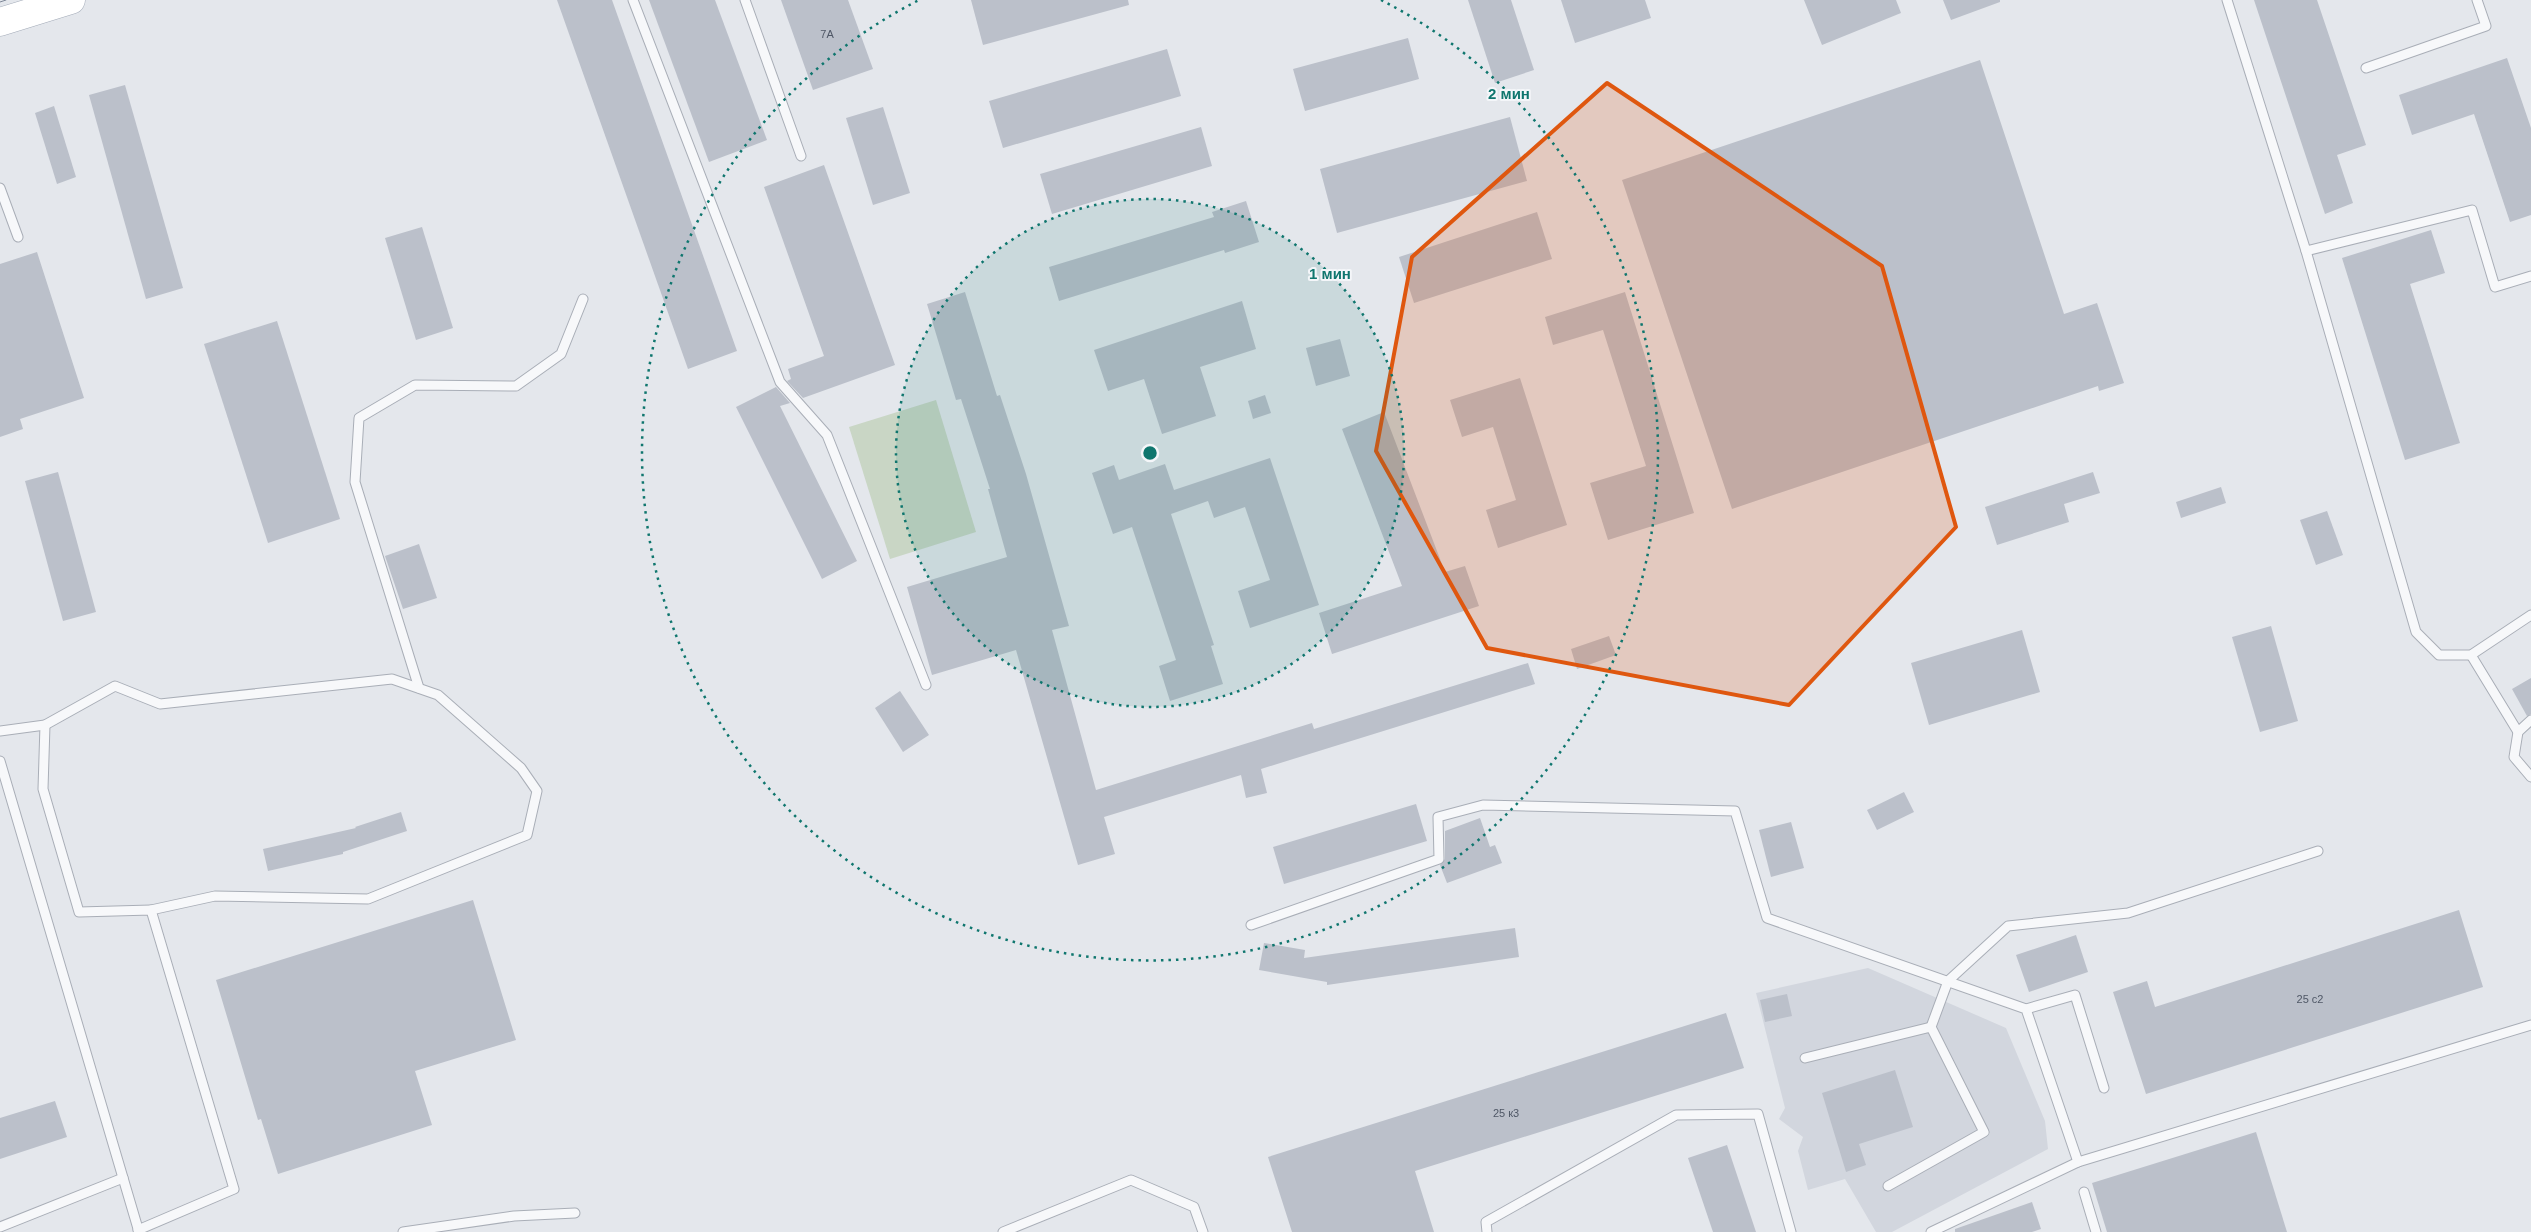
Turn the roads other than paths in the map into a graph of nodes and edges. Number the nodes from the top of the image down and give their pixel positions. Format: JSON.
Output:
{"nodes":[{"id":1,"x":71,"y":0,"type":"edge"},
{"id":2,"x":634,"y":0,"type":"edge"},
{"id":3,"x":745,"y":0,"type":"edge"},
{"id":4,"x":2227,"y":0,"type":"edge"},
{"id":5,"x":2477,"y":0,"type":"edge"},
{"id":6,"x":0,"y":22,"type":"edge"},
{"id":7,"x":2366,"y":68,"type":"dead end"},
{"id":8,"x":801,"y":156,"type":"dead end"},
{"id":9,"x":0,"y":188,"type":"edge"},
{"id":10,"x":18,"y":237,"type":"dead end"},
{"id":11,"x":2306,"y":252,"type":"junction"},
{"id":12,"x":2531,"y":276,"type":"edge"},
{"id":13,"x":583,"y":299,"type":"dead end"},
{"id":14,"x":2531,"y":616,"type":"edge"},
{"id":15,"x":2471,"y":655,"type":"junction"},
{"id":16,"x":926,"y":685,"type":"dead end"},
{"id":17,"x":419,"y":688,"type":"junction"},
{"id":18,"x":2531,"y":720,"type":"edge"},
{"id":19,"x":45,"y":725,"type":"junction"},
{"id":20,"x":0,"y":731,"type":"edge"},
{"id":21,"x":2518,"y":732,"type":"junction"},
{"id":22,"x":0,"y":761,"type":"edge"},
{"id":23,"x":2531,"y":777,"type":"edge"},
{"id":24,"x":2318,"y":851,"type":"dead end"},
{"id":25,"x":151,"y":910,"type":"junction"},
{"id":26,"x":1251,"y":925,"type":"dead end"},
{"id":27,"x":1948,"y":981,"type":"junction"},
{"id":28,"x":2026,"y":1009,"type":"junction"},
{"id":29,"x":2531,"y":1025,"type":"edge"},
{"id":30,"x":1931,"y":1027,"type":"junction"},
{"id":31,"x":1806,"y":1058,"type":"dead end"},
{"id":32,"x":2104,"y":1088,"type":"dead end"},
{"id":33,"x":2078,"y":1162,"type":"junction"},
{"id":34,"x":123,"y":1178,"type":"junction"},
{"id":35,"x":1888,"y":1186,"type":"dead end"},
{"id":36,"x":2084,"y":1192,"type":"dead end"},
{"id":37,"x":575,"y":1213,"type":"dead end"},
{"id":38,"x":0,"y":1227,"type":"edge"},
{"id":39,"x":139,"y":1231,"type":"edge"},
{"id":40,"x":403,"y":1232,"type":"edge"},
{"id":41,"x":1003,"y":1232,"type":"edge"},
{"id":42,"x":1203,"y":1232,"type":"edge"},
{"id":43,"x":1487,"y":1232,"type":"edge"},
{"id":44,"x":1791,"y":1232,"type":"edge"},
{"id":45,"x":1931,"y":1232,"type":"edge"},
{"id":46,"x":2096,"y":1232,"type":"edge"}],
"edges":[{"from":1,"to":6,"type":"main road"},
{"from":2,"to":16,"type":"lane"},
{"from":3,"to":8,"type":"lane"},
{"from":4,"to":11,"type":"lane"},
{"from":5,"to":7,"type":"lane"},
{"from":9,"to":10,"type":"lane"},
{"from":11,"to":12,"type":"lane"},
{"from":11,"to":15,"type":"lane"},
{"from":13,"to":17,"type":"lane"},
{"from":14,"to":15,"type":"lane"},
{"from":15,"to":21,"type":"lane"},
{"from":17,"to":19,"type":"lane"},
{"from":17,"to":25,"type":"lane"},
{"from":18,"to":21,"type":"lane"},
{"from":19,"to":20,"type":"lane"},
{"from":19,"to":25,"type":"lane"},
{"from":21,"to":23,"type":"lane"},
{"from":22,"to":34,"type":"lane"},
{"from":24,"to":27,"type":"lane"},
{"from":25,"to":39,"type":"lane"},
{"from":26,"to":27,"type":"lane"},
{"from":27,"to":28,"type":"lane"},
{"from":27,"to":30,"type":"lane"},
{"from":28,"to":32,"type":"lane"},
{"from":28,"to":33,"type":"lane"},
{"from":29,"to":33,"type":"lane"},
{"from":30,"to":31,"type":"lane"},
{"from":30,"to":35,"type":"lane"},
{"from":33,"to":45,"type":"lane"},
{"from":34,"to":38,"type":"lane"},
{"from":34,"to":39,"type":"lane"},
{"from":36,"to":46,"type":"lane"},
{"from":37,"to":40,"type":"lane"},
{"from":41,"to":42,"type":"lane"},
{"from":43,"to":44,"type":"lane"}]}
